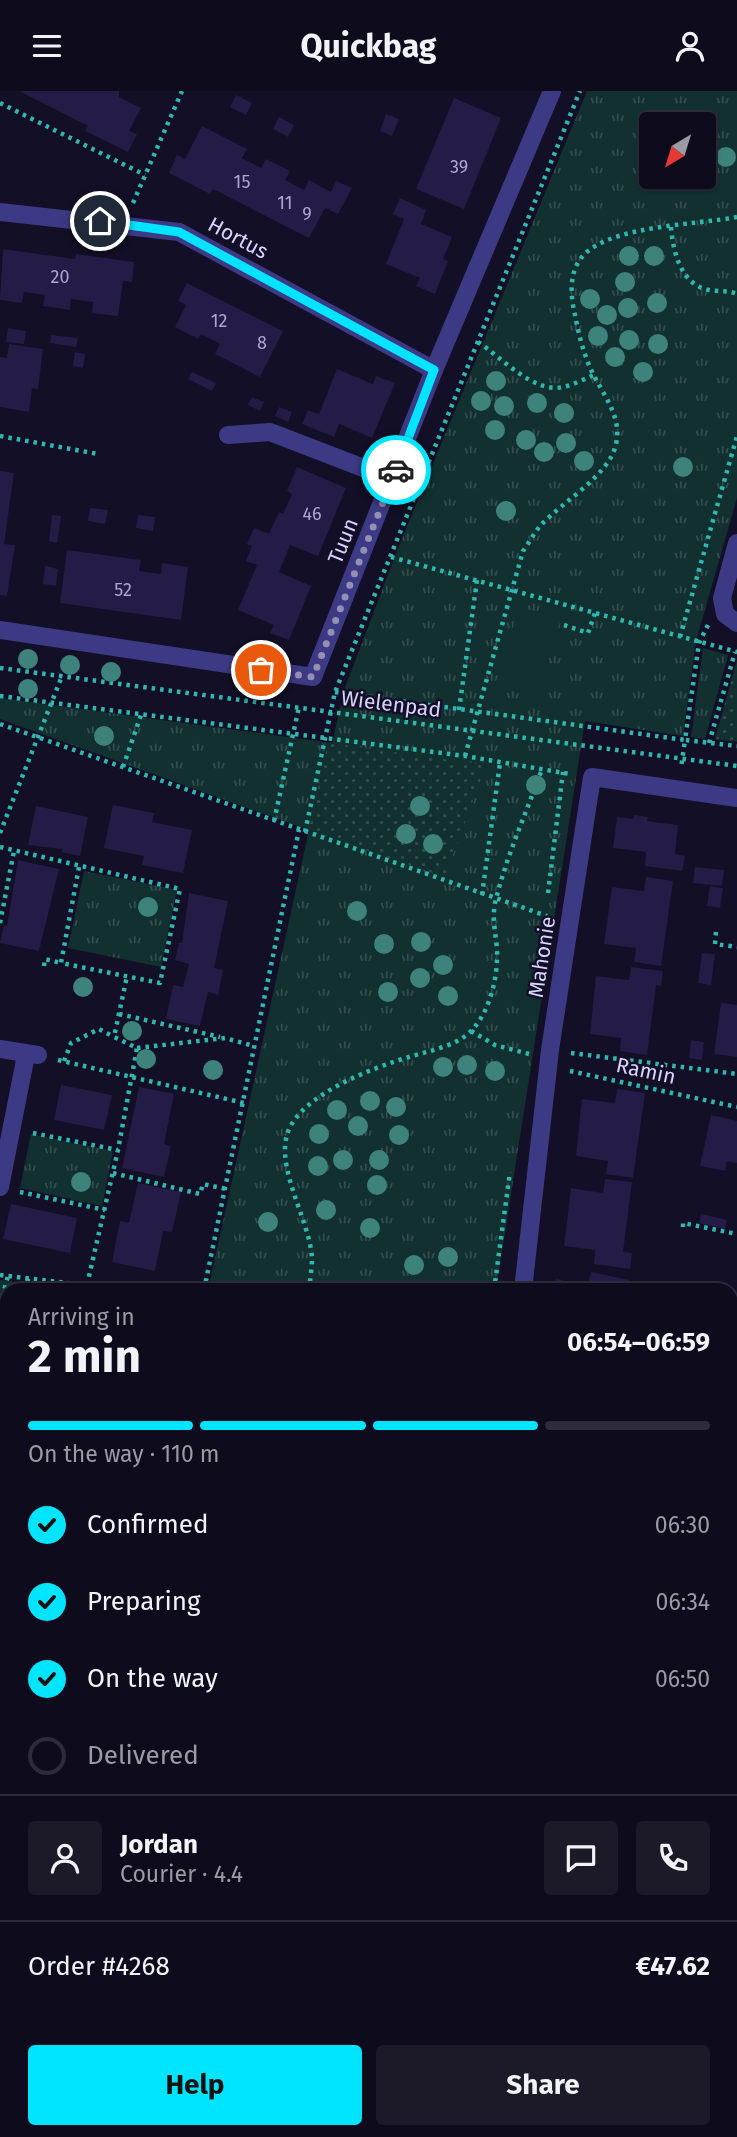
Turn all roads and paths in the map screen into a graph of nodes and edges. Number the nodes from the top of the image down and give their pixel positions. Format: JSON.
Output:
{"nodes":[{"id":1,"x":182,"y":91,"type":"edge"},
{"id":2,"x":552,"y":91,"type":"edge"},
{"id":3,"x":580,"y":91,"type":"edge"},
{"id":4,"x":0,"y":103,"type":"edge"},
{"id":5,"x":145,"y":176,"type":"junction"},
{"id":6,"x":0,"y":212,"type":"edge"},
{"id":7,"x":737,"y":217,"type":"edge"},
{"id":8,"x":125,"y":224,"type":"junction"},
{"id":9,"x":671,"y":227,"type":"junction"},
{"id":10,"x":737,"y":294,"type":"edge"},
{"id":11,"x":478,"y":342,"type":"junction"},
{"id":12,"x":434,"y":370,"type":"junction"},
{"id":13,"x":594,"y":375,"type":"junction"},
{"id":14,"x":228,"y":435,"type":"dead end"},
{"id":15,"x":0,"y":436,"type":"edge"},
{"id":16,"x":737,"y":436,"type":"edge"},
{"id":17,"x":98,"y":454,"type":"dead end"},
{"id":18,"x":392,"y":479,"type":"junction"},
{"id":19,"x":737,"y":543,"type":"edge"},
{"id":20,"x":391,"y":557,"type":"junction"},
{"id":21,"x":477,"y":580,"type":"junction"},
{"id":22,"x":510,"y":589,"type":"junction"},
{"id":23,"x":595,"y":613,"type":"junction"},
{"id":24,"x":731,"y":618,"type":"edge"},
{"id":25,"x":564,"y":625,"type":"dead end"},
{"id":26,"x":0,"y":630,"type":"edge"},
{"id":27,"x":680,"y":637,"type":"junction"},
{"id":28,"x":699,"y":643,"type":"junction"},
{"id":29,"x":736,"y":652,"type":"edge"},
{"id":30,"x":0,"y":668,"type":"edge"},
{"id":31,"x":62,"y":676,"type":"junction"},
{"id":32,"x":335,"y":692,"type":"junction"},
{"id":33,"x":0,"y":696,"type":"edge"},
{"id":34,"x":52,"y":702,"type":"junction"},
{"id":35,"x":299,"y":707,"type":"junction"},
{"id":36,"x":459,"y":710,"type":"junction"},
{"id":37,"x":142,"y":712,"type":"junction"},
{"id":38,"x":331,"y":712,"type":"junction"},
{"id":39,"x":479,"y":713,"type":"junction"},
{"id":40,"x":0,"y":724,"type":"edge"},
{"id":41,"x":475,"y":730,"type":"junction"},
{"id":42,"x":293,"y":734,"type":"junction"},
{"id":43,"x":37,"y":737,"type":"junction"},
{"id":44,"x":326,"y":738,"type":"junction"},
{"id":45,"x":685,"y":740,"type":"junction"},
{"id":46,"x":709,"y":743,"type":"junction"},
{"id":47,"x":737,"y":746,"type":"edge"},
{"id":48,"x":465,"y":756,"type":"junction"},
{"id":49,"x":683,"y":759,"type":"junction"},
{"id":50,"x":500,"y":763,"type":"junction"},
{"id":51,"x":737,"y":766,"type":"edge"},
{"id":52,"x":123,"y":767,"type":"junction"},
{"id":53,"x":542,"y":769,"type":"junction"},
{"id":54,"x":592,"y":777,"type":"junction"},
{"id":55,"x":677,"y":790,"type":"junction"},
{"id":56,"x":737,"y":799,"type":"edge"},
{"id":57,"x":274,"y":821,"type":"junction"},
{"id":58,"x":302,"y":831,"type":"junction"},
{"id":59,"x":0,"y":833,"type":"edge"},
{"id":60,"x":0,"y":847,"type":"edge"},
{"id":61,"x":14,"y":851,"type":"junction"},
{"id":62,"x":79,"y":867,"type":"junction"},
{"id":63,"x":482,"y":895,"type":"junction"},
{"id":64,"x":495,"y":900,"type":"junction"},
{"id":65,"x":0,"y":923,"type":"edge"},
{"id":66,"x":571,"y":924,"type":"junction"},
{"id":67,"x":716,"y":932,"type":"dead end"},
{"id":68,"x":737,"y":947,"type":"edge"},
{"id":69,"x":61,"y":963,"type":"junction"},
{"id":70,"x":44,"y":966,"type":"dead end"},
{"id":71,"x":127,"y":976,"type":"junction"},
{"id":72,"x":119,"y":1014,"type":"junction"},
{"id":73,"x":471,"y":1031,"type":"junction"},
{"id":74,"x":114,"y":1037,"type":"junction"},
{"id":75,"x":225,"y":1038,"type":"junction"},
{"id":76,"x":254,"y":1046,"type":"junction"},
{"id":77,"x":137,"y":1048,"type":"junction"},
{"id":78,"x":0,"y":1049,"type":"edge"},
{"id":79,"x":549,"y":1058,"type":"junction"},
{"id":80,"x":737,"y":1074,"type":"edge"},
{"id":81,"x":131,"y":1076,"type":"junction"},
{"id":82,"x":244,"y":1103,"type":"junction"},
{"id":83,"x":737,"y":1107,"type":"edge"},
{"id":84,"x":12,"y":1129,"type":"junction"},
{"id":85,"x":118,"y":1150,"type":"junction"},
{"id":86,"x":113,"y":1173,"type":"junction"},
{"id":87,"x":7,"y":1188,"type":"edge"},
{"id":88,"x":226,"y":1189,"type":"junction"},
{"id":89,"x":105,"y":1210,"type":"junction"},
{"id":90,"x":682,"y":1227,"type":"dead end"},
{"id":91,"x":737,"y":1234,"type":"edge"},
{"id":92,"x":0,"y":1275,"type":"edge"},
{"id":93,"x":8,"y":1276,"type":"junction"},
{"id":94,"x":28,"y":1279,"type":"junction"},
{"id":95,"x":6,"y":1283,"type":"edge"},
{"id":96,"x":28,"y":1283,"type":"edge"},
{"id":97,"x":67,"y":1283,"type":"edge"},
{"id":98,"x":87,"y":1283,"type":"edge"},
{"id":99,"x":206,"y":1283,"type":"edge"},
{"id":100,"x":310,"y":1283,"type":"edge"},
{"id":101,"x":524,"y":1283,"type":"edge"}],
"edges":[{"from":1,"to":5,"type":"path"},
{"from":2,"to":12,"type":"street","name":"Tuun"},
{"from":3,"to":11,"type":"path"},
{"from":4,"to":5,"type":"path"},
{"from":5,"to":8,"type":"path"},
{"from":6,"to":8,"type":"street","name":"Hortus"},
{"from":7,"to":9,"type":"path"},
{"from":8,"to":12,"type":"street","name":"Hortus"},
{"from":9,"to":10,"type":"path"},
{"from":9,"to":13,"type":"path"},
{"from":11,"to":13,"type":"path"},
{"from":11,"to":20,"type":"path"},
{"from":12,"to":18,"type":"street","name":"Tuun"},
{"from":13,"to":22,"type":"path"},
{"from":14,"to":18,"type":"street"},
{"from":15,"to":17,"type":"path"},
{"from":16,"to":27,"type":"path"},
{"from":18,"to":26,"type":"street","name":"Tuun"},
{"from":19,"to":24,"type":"street"},
{"from":20,"to":21,"type":"path"},
{"from":20,"to":32,"type":"path"},
{"from":21,"to":22,"type":"path"},
{"from":21,"to":36,"type":"path"},
{"from":22,"to":23,"type":"path"},
{"from":22,"to":39,"type":"path"},
{"from":23,"to":25,"type":"path"},
{"from":23,"to":27,"type":"path"},
{"from":24,"to":28,"type":"path"},
{"from":27,"to":28,"type":"path"},
{"from":28,"to":29,"type":"path"},
{"from":28,"to":45,"type":"path"},
{"from":29,"to":46,"type":"path"},
{"from":30,"to":31,"type":"path","name":"Wielenpad"},
{"from":31,"to":34,"type":"path"},
{"from":31,"to":35,"type":"path","name":"Wielenpad"},
{"from":32,"to":36,"type":"path"},
{"from":32,"to":38,"type":"path"},
{"from":33,"to":34,"type":"path"},
{"from":34,"to":37,"type":"path"},
{"from":34,"to":43,"type":"path"},
{"from":35,"to":38,"type":"path","name":"Wielenpad"},
{"from":35,"to":42,"type":"path"},
{"from":36,"to":39,"type":"path"},
{"from":37,"to":42,"type":"path"},
{"from":37,"to":52,"type":"path"},
{"from":38,"to":41,"type":"path","name":"Wielenpad"},
{"from":38,"to":44,"type":"path"},
{"from":39,"to":41,"type":"path"},
{"from":39,"to":45,"type":"path"},
{"from":40,"to":43,"type":"path"},
{"from":41,"to":48,"type":"path"},
{"from":41,"to":49,"type":"path","name":"Wielenpad"},
{"from":42,"to":44,"type":"path"},
{"from":42,"to":57,"type":"path"},
{"from":43,"to":52,"type":"path"},
{"from":43,"to":59,"type":"path"},
{"from":44,"to":48,"type":"path"},
{"from":44,"to":58,"type":"path"},
{"from":45,"to":46,"type":"path"},
{"from":45,"to":49,"type":"path"},
{"from":46,"to":47,"type":"path"},
{"from":48,"to":50,"type":"path"},
{"from":49,"to":51,"type":"path","name":"Wielenpad"},
{"from":49,"to":55,"type":"path"},
{"from":50,"to":53,"type":"path"},
{"from":50,"to":63,"type":"path"},
{"from":52,"to":57,"type":"path"},
{"from":53,"to":54,"type":"path"},
{"from":53,"to":64,"type":"path"},
{"from":54,"to":55,"type":"street"},
{"from":54,"to":66,"type":"street","name":"Mahonie"},
{"from":55,"to":56,"type":"street"},
{"from":57,"to":58,"type":"path"},
{"from":58,"to":63,"type":"path"},
{"from":58,"to":76,"type":"path"},
{"from":60,"to":61,"type":"path"},
{"from":61,"to":62,"type":"path"},
{"from":61,"to":65,"type":"path"},
{"from":62,"to":69,"type":"path"},
{"from":62,"to":71,"type":"path"},
{"from":63,"to":64,"type":"path"},
{"from":64,"to":66,"type":"path"},
{"from":64,"to":73,"type":"path"},
{"from":66,"to":79,"type":"street","name":"Mahonie"},
{"from":67,"to":68,"type":"path"},
{"from":69,"to":70,"type":"path"},
{"from":69,"to":71,"type":"path"},
{"from":71,"to":72,"type":"path"},
{"from":72,"to":74,"type":"path"},
{"from":72,"to":75,"type":"path"},
{"from":73,"to":79,"type":"path"},
{"from":73,"to":100,"type":"path"},
{"from":74,"to":77,"type":"path"},
{"from":74,"to":81,"type":"path"},
{"from":75,"to":76,"type":"path"},
{"from":75,"to":77,"type":"path"},
{"from":76,"to":82,"type":"path"},
{"from":77,"to":81,"type":"path"},
{"from":78,"to":84,"type":"street"},
{"from":79,"to":80,"type":"path","name":"Ramin"},
{"from":79,"to":83,"type":"path","name":"Ramin"},
{"from":79,"to":101,"type":"street","name":"Mahonie"},
{"from":81,"to":82,"type":"path"},
{"from":81,"to":85,"type":"path"},
{"from":82,"to":88,"type":"path"},
{"from":84,"to":85,"type":"path"},
{"from":84,"to":87,"type":"street"},
{"from":85,"to":86,"type":"path"},
{"from":86,"to":88,"type":"path"},
{"from":86,"to":89,"type":"path"},
{"from":87,"to":89,"type":"path"},
{"from":88,"to":99,"type":"path"},
{"from":89,"to":98,"type":"path"},
{"from":90,"to":91,"type":"path"},
{"from":92,"to":93,"type":"path"},
{"from":93,"to":94,"type":"path"},
{"from":93,"to":95,"type":"path"},
{"from":94,"to":96,"type":"path"},
{"from":94,"to":97,"type":"path"}]}
